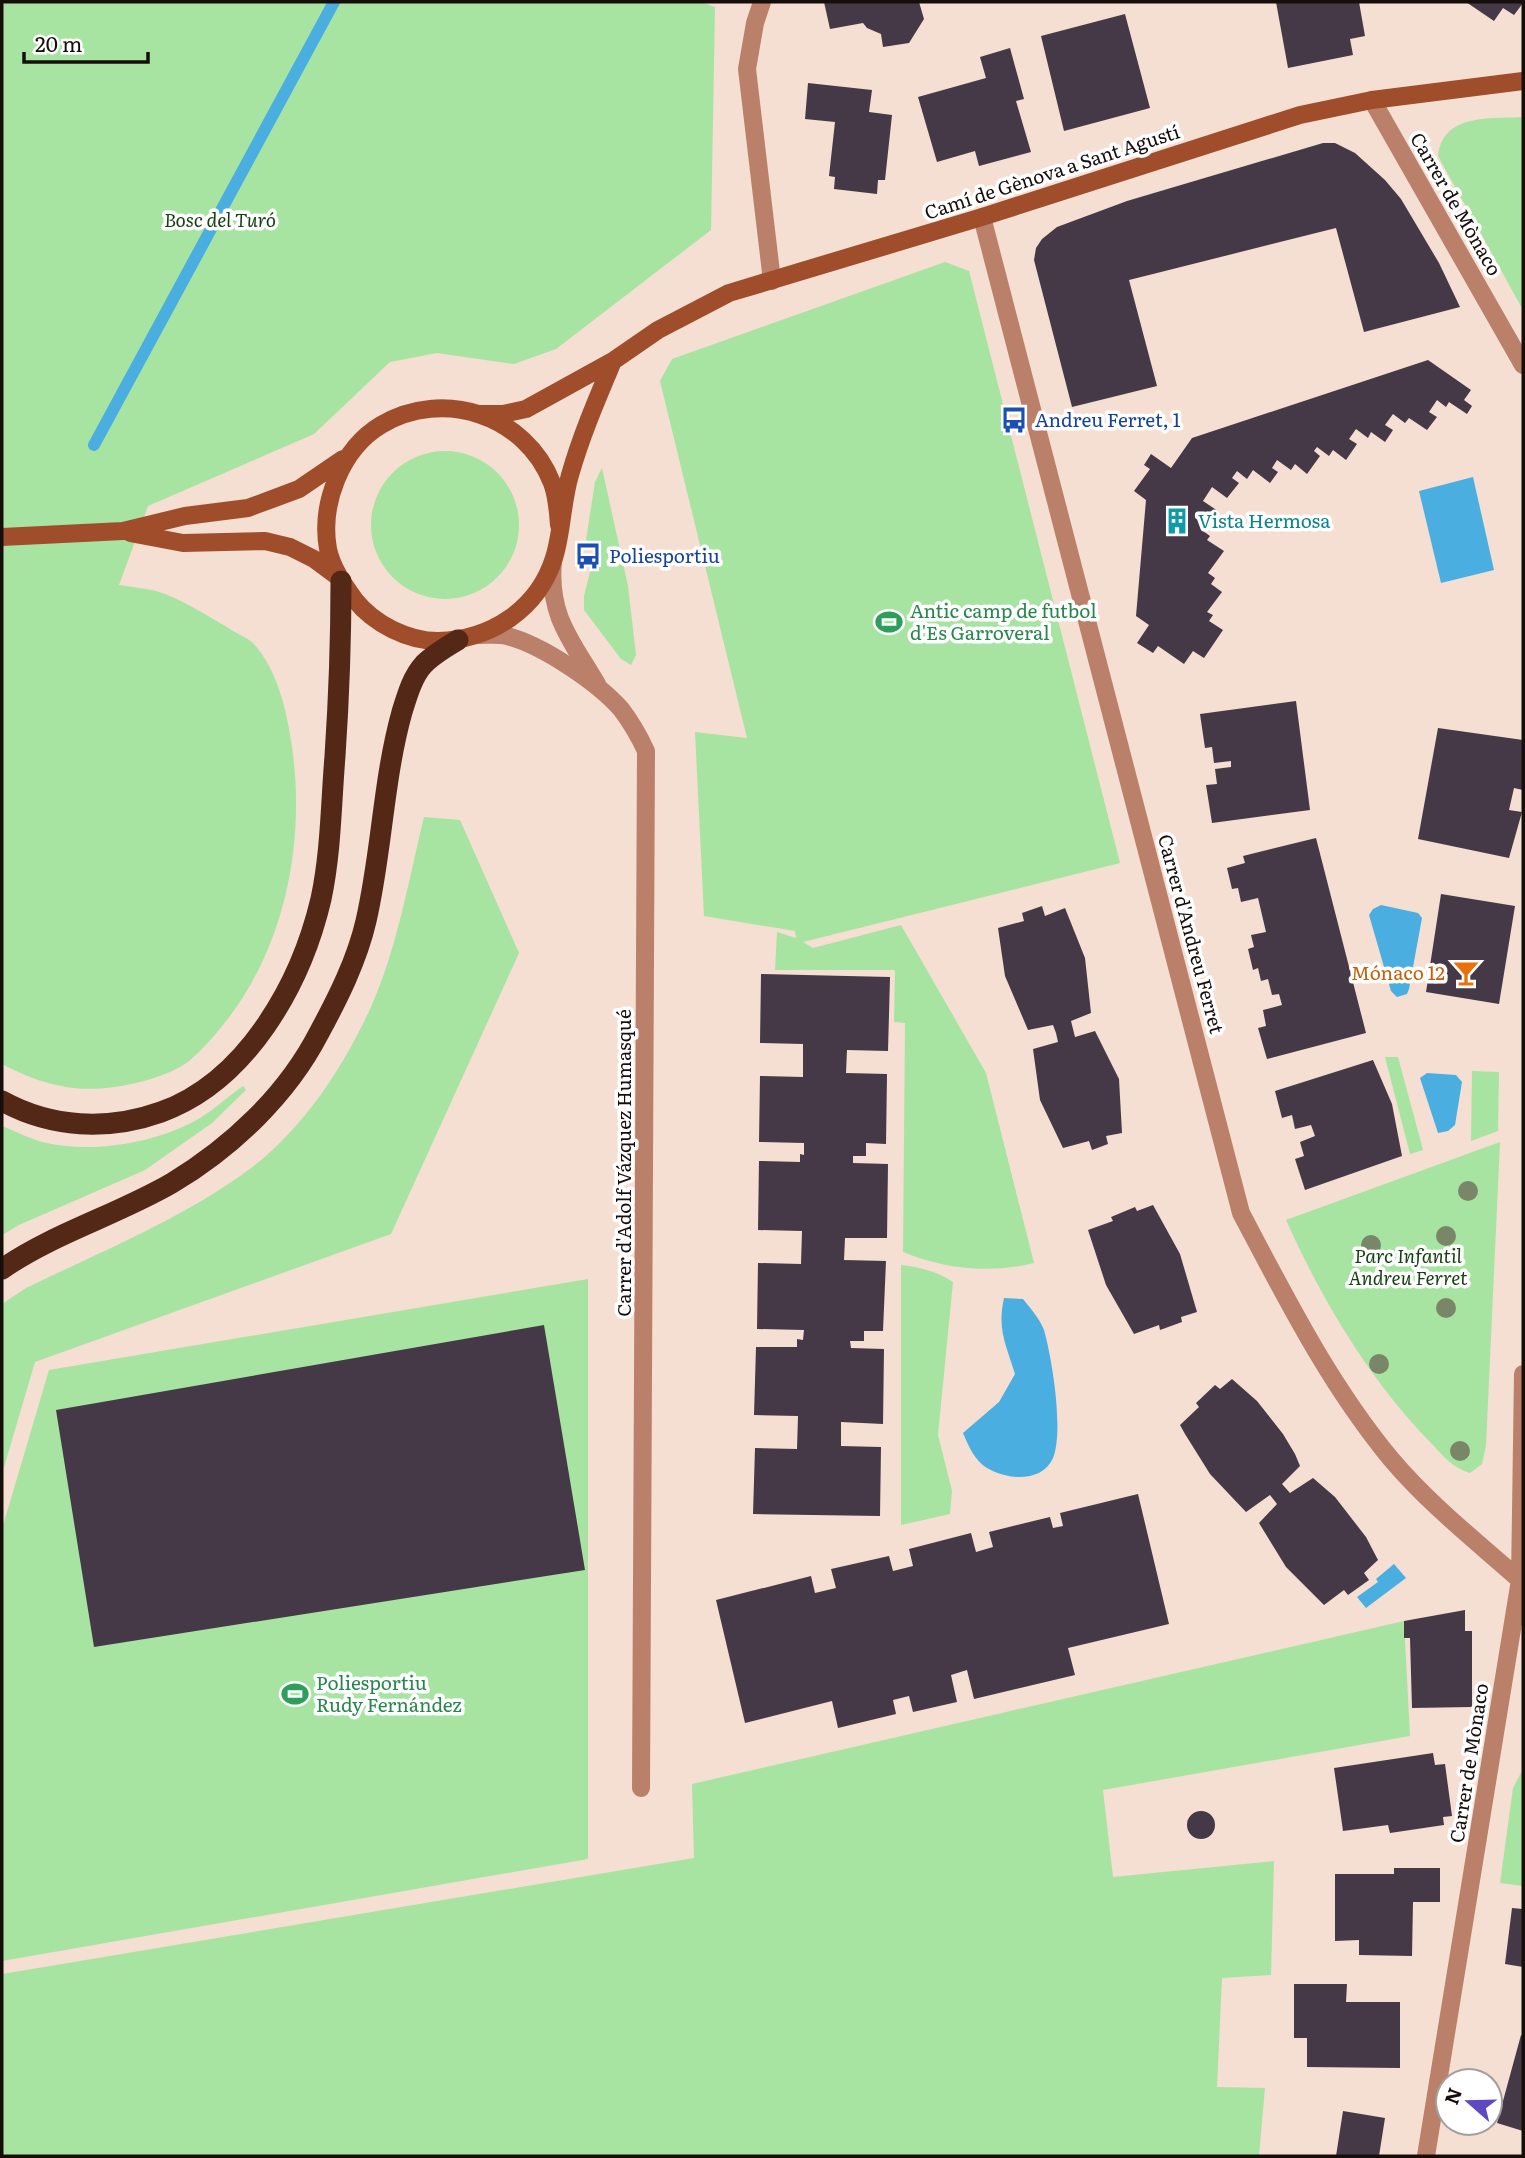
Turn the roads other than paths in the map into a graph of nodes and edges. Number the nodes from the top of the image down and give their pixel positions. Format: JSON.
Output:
{"nodes":[{"id":1,"x":762,"y":2,"type":"edge"},
{"id":2,"x":1523,"y":81,"type":"edge"},
{"id":3,"x":1373,"y":100,"type":"junction"},
{"id":4,"x":982,"y":217,"type":"junction"},
{"id":5,"x":772,"y":281,"type":"junction"},
{"id":6,"x":613,"y":361,"type":"junction"},
{"id":7,"x":1523,"y":365,"type":"edge"},
{"id":8,"x":479,"y":414,"type":"junction"},
{"id":9,"x":354,"y":450,"type":"junction"},
{"id":10,"x":559,"y":525,"type":"junction"},
{"id":11,"x":123,"y":531,"type":"junction"},
{"id":12,"x":2,"y":537,"type":"edge"},
{"id":13,"x":554,"y":560,"type":"junction"},
{"id":14,"x":341,"y":581,"type":"junction"},
{"id":15,"x":480,"y":635,"type":"junction"},
{"id":16,"x":458,"y":640,"type":"junction"},
{"id":17,"x":600,"y":690,"type":"junction"},
{"id":18,"x":2,"y":1101,"type":"edge"},
{"id":19,"x":2,"y":1269,"type":"edge"},
{"id":20,"x":1523,"y":1374,"type":"edge"},
{"id":21,"x":1522,"y":1584,"type":"edge"},
{"id":22,"x":641,"y":1788,"type":"dead end"},
{"id":23,"x":1426,"y":2156,"type":"edge"}],
"edges":[{"from":1,"to":5,"type":"street"},
{"from":2,"to":3,"type":"street","name":"Camí de Gènova a Sant Agustí"},
{"from":3,"to":4,"type":"street","name":"Camí de Gènova a Sant Agustí"},
{"from":3,"to":7,"type":"street","name":"Carrer de Mònaco"},
{"from":4,"to":5,"type":"street","name":"Camí de Gènova a Sant Agustí"},
{"from":4,"to":21,"type":"street","name":"Carrer d'Andreu Ferret"},
{"from":5,"to":6,"type":"street","name":"Camí de Gènova a Sant Agustí"},
{"from":6,"to":8,"type":"street","name":"Camí de Gènova a Sant Agustí"},
{"from":6,"to":10,"type":"street"},
{"from":8,"to":9,"type":"street"},
{"from":8,"to":10,"type":"street"},
{"from":9,"to":11,"type":"street"},
{"from":9,"to":14,"type":"street"},
{"from":10,"to":13,"type":"street"},
{"from":11,"to":12,"type":"street"},
{"from":11,"to":14,"type":"street"},
{"from":13,"to":15,"type":"street"},
{"from":13,"to":17,"type":"street"},
{"from":14,"to":16,"type":"street"},
{"from":14,"to":18,"type":"highway"},
{"from":15,"to":16,"type":"street"},
{"from":15,"to":17,"type":"street","name":"Carrer d'Adolf Vázquez Humasqué"},
{"from":16,"to":19,"type":"highway"},
{"from":17,"to":22,"type":"street","name":"Carrer d'Adolf Vázquez Humasqué"},
{"from":20,"to":21,"type":"street","name":"Carrer de Mònaco"},
{"from":21,"to":23,"type":"street","name":"Carrer de Mònaco"}]}
